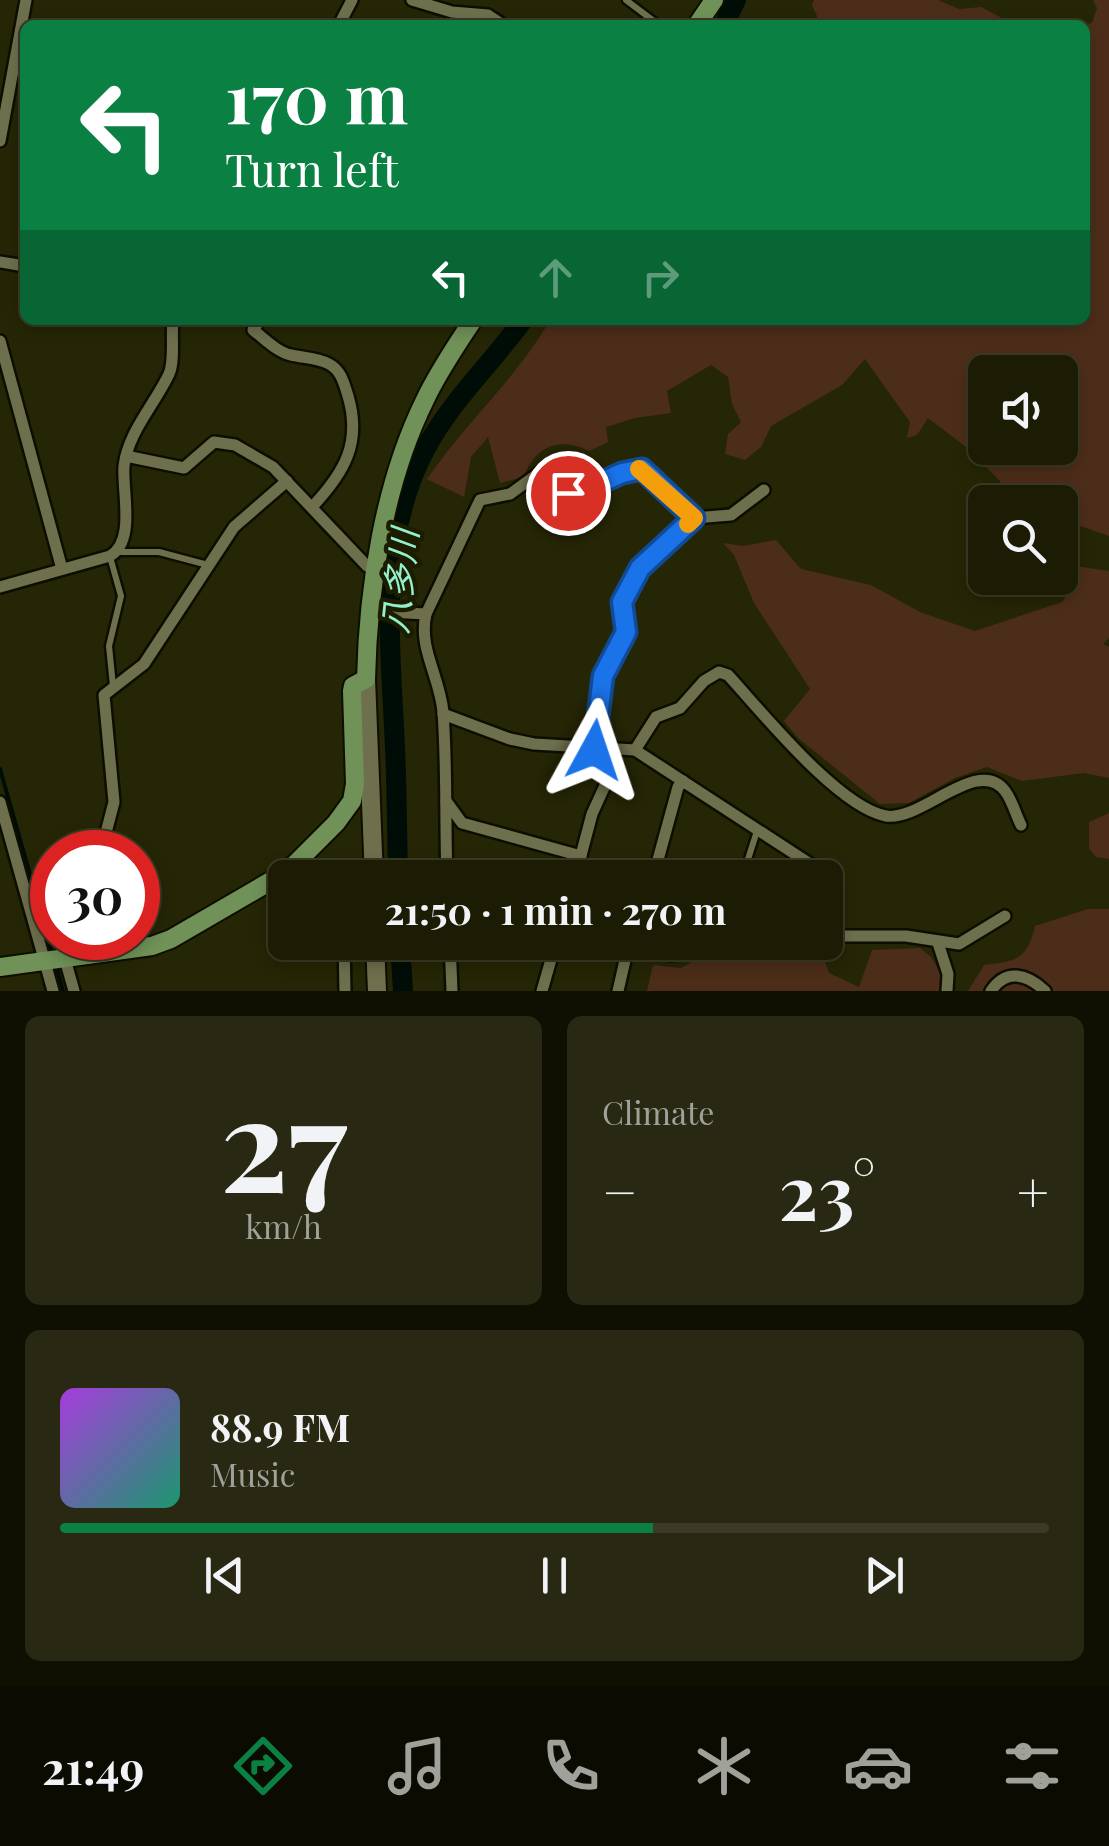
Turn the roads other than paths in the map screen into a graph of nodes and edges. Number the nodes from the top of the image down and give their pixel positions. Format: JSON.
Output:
{"nodes":[{"id":1,"x":412,"y":0,"type":"edge"},
{"id":2,"x":626,"y":0,"type":"edge"},
{"id":3,"x":496,"y":20,"type":"edge"},
{"id":4,"x":652,"y":20,"type":"edge"},
{"id":5,"x":20,"y":33,"type":"edge"},
{"id":6,"x":0,"y":141,"type":"edge"},
{"id":7,"x":173,"y":325,"type":"edge"},
{"id":8,"x":256,"y":325,"type":"edge"},
{"id":9,"x":470,"y":325,"type":"edge"},
{"id":10,"x":0,"y":341,"type":"edge"},
{"id":11,"x":126,"y":456,"type":"junction"},
{"id":12,"x":287,"y":482,"type":"junction"},
{"id":13,"x":764,"y":490,"type":"dead end"},
{"id":14,"x":312,"y":507,"type":"junction"},
{"id":15,"x":694,"y":518,"type":"junction"},
{"id":16,"x":113,"y":554,"type":"junction"},
{"id":17,"x":208,"y":566,"type":"junction"},
{"id":18,"x":374,"y":568,"type":"junction"},
{"id":19,"x":62,"y":569,"type":"junction"},
{"id":20,"x":0,"y":586,"type":"edge"},
{"id":21,"x":372,"y":611,"type":"junction"},
{"id":22,"x":421,"y":612,"type":"junction"},
{"id":23,"x":366,"y":679,"type":"junction"},
{"id":24,"x":114,"y":688,"type":"junction"},
{"id":25,"x":443,"y":714,"type":"junction"},
{"id":26,"x":594,"y":750,"type":"junction"},
{"id":27,"x":636,"y":750,"type":"junction"},
{"id":28,"x":683,"y":781,"type":"junction"},
{"id":29,"x":444,"y":798,"type":"junction"},
{"id":30,"x":0,"y":802,"type":"edge"},
{"id":31,"x":1021,"y":826,"type":"dead end"},
{"id":32,"x":107,"y":830,"type":"edge"},
{"id":33,"x":758,"y":830,"type":"junction"},
{"id":34,"x":581,"y":856,"type":"junction"},
{"id":35,"x":300,"y":860,"type":"edge"},
{"id":36,"x":373,"y":860,"type":"edge"},
{"id":37,"x":446,"y":860,"type":"edge"},
{"id":38,"x":580,"y":860,"type":"edge"},
{"id":39,"x":658,"y":860,"type":"edge"},
{"id":40,"x":748,"y":860,"type":"edge"},
{"id":41,"x":803,"y":860,"type":"edge"},
{"id":42,"x":268,"y":886,"type":"edge"},
{"id":43,"x":30,"y":888,"type":"edge"},
{"id":44,"x":1005,"y":916,"type":"dead end"},
{"id":45,"x":843,"y":936,"type":"edge"},
{"id":46,"x":160,"y":943,"type":"edge"},
{"id":47,"x":938,"y":943,"type":"junction"},
{"id":48,"x":55,"y":960,"type":"junction"},
{"id":49,"x":344,"y":960,"type":"edge"},
{"id":50,"x":375,"y":960,"type":"edge"},
{"id":51,"x":451,"y":960,"type":"edge"},
{"id":52,"x":551,"y":960,"type":"edge"},
{"id":53,"x":625,"y":960,"type":"edge"},
{"id":54,"x":0,"y":967,"type":"edge"},
{"id":55,"x":621,"y":989,"type":"edge"},
{"id":56,"x":53,"y":991,"type":"edge"},
{"id":57,"x":74,"y":991,"type":"edge"},
{"id":58,"x":345,"y":991,"type":"edge"},
{"id":59,"x":376,"y":991,"type":"edge"},
{"id":60,"x":452,"y":991,"type":"edge"},
{"id":61,"x":542,"y":991,"type":"edge"},
{"id":62,"x":947,"y":991,"type":"edge"},
{"id":63,"x":991,"y":991,"type":"edge"},
{"id":64,"x":1046,"y":991,"type":"edge"}],
"edges":[{"from":1,"to":3,"type":"street"},
{"from":2,"to":4,"type":"lane"},
{"from":5,"to":6,"type":"street"},
{"from":7,"to":11,"type":"street"},
{"from":8,"to":14,"type":"street"},
{"from":9,"to":18,"type":"main road"},
{"from":10,"to":19,"type":"street"},
{"from":11,"to":12,"type":"street"},
{"from":11,"to":16,"type":"street"},
{"from":12,"to":14,"type":"street"},
{"from":12,"to":17,"type":"street"},
{"from":13,"to":15,"type":"street"},
{"from":14,"to":18,"type":"street"},
{"from":15,"to":22,"type":"street"},
{"from":15,"to":26,"type":"street"},
{"from":16,"to":17,"type":"lane"},
{"from":16,"to":19,"type":"street"},
{"from":16,"to":24,"type":"lane"},
{"from":17,"to":24,"type":"street"},
{"from":18,"to":21,"type":"main road"},
{"from":19,"to":20,"type":"street"},
{"from":21,"to":22,"type":"street"},
{"from":21,"to":23,"type":"main road"},
{"from":22,"to":25,"type":"street"},
{"from":23,"to":35,"type":"main road"},
{"from":23,"to":36,"type":"main road"},
{"from":24,"to":32,"type":"street"},
{"from":25,"to":26,"type":"street"},
{"from":25,"to":29,"type":"street"},
{"from":26,"to":27,"type":"street"},
{"from":26,"to":34,"type":"street"},
{"from":27,"to":28,"type":"street"},
{"from":27,"to":31,"type":"street"},
{"from":28,"to":33,"type":"street"},
{"from":28,"to":39,"type":"street"},
{"from":29,"to":34,"type":"street"},
{"from":29,"to":37,"type":"street"},
{"from":30,"to":43,"type":"street"},
{"from":33,"to":40,"type":"lane"},
{"from":33,"to":41,"type":"street"},
{"from":34,"to":38,"type":"street"},
{"from":42,"to":46,"type":"main road"},
{"from":44,"to":47,"type":"street"},
{"from":45,"to":47,"type":"street"},
{"from":47,"to":62,"type":"street"},
{"from":48,"to":54,"type":"main road"},
{"from":48,"to":56,"type":"street"},
{"from":48,"to":57,"type":"street"},
{"from":49,"to":58,"type":"street"},
{"from":50,"to":59,"type":"main road"},
{"from":51,"to":60,"type":"street"},
{"from":52,"to":61,"type":"street"},
{"from":53,"to":55,"type":"street"},
{"from":63,"to":64,"type":"street"}]}
